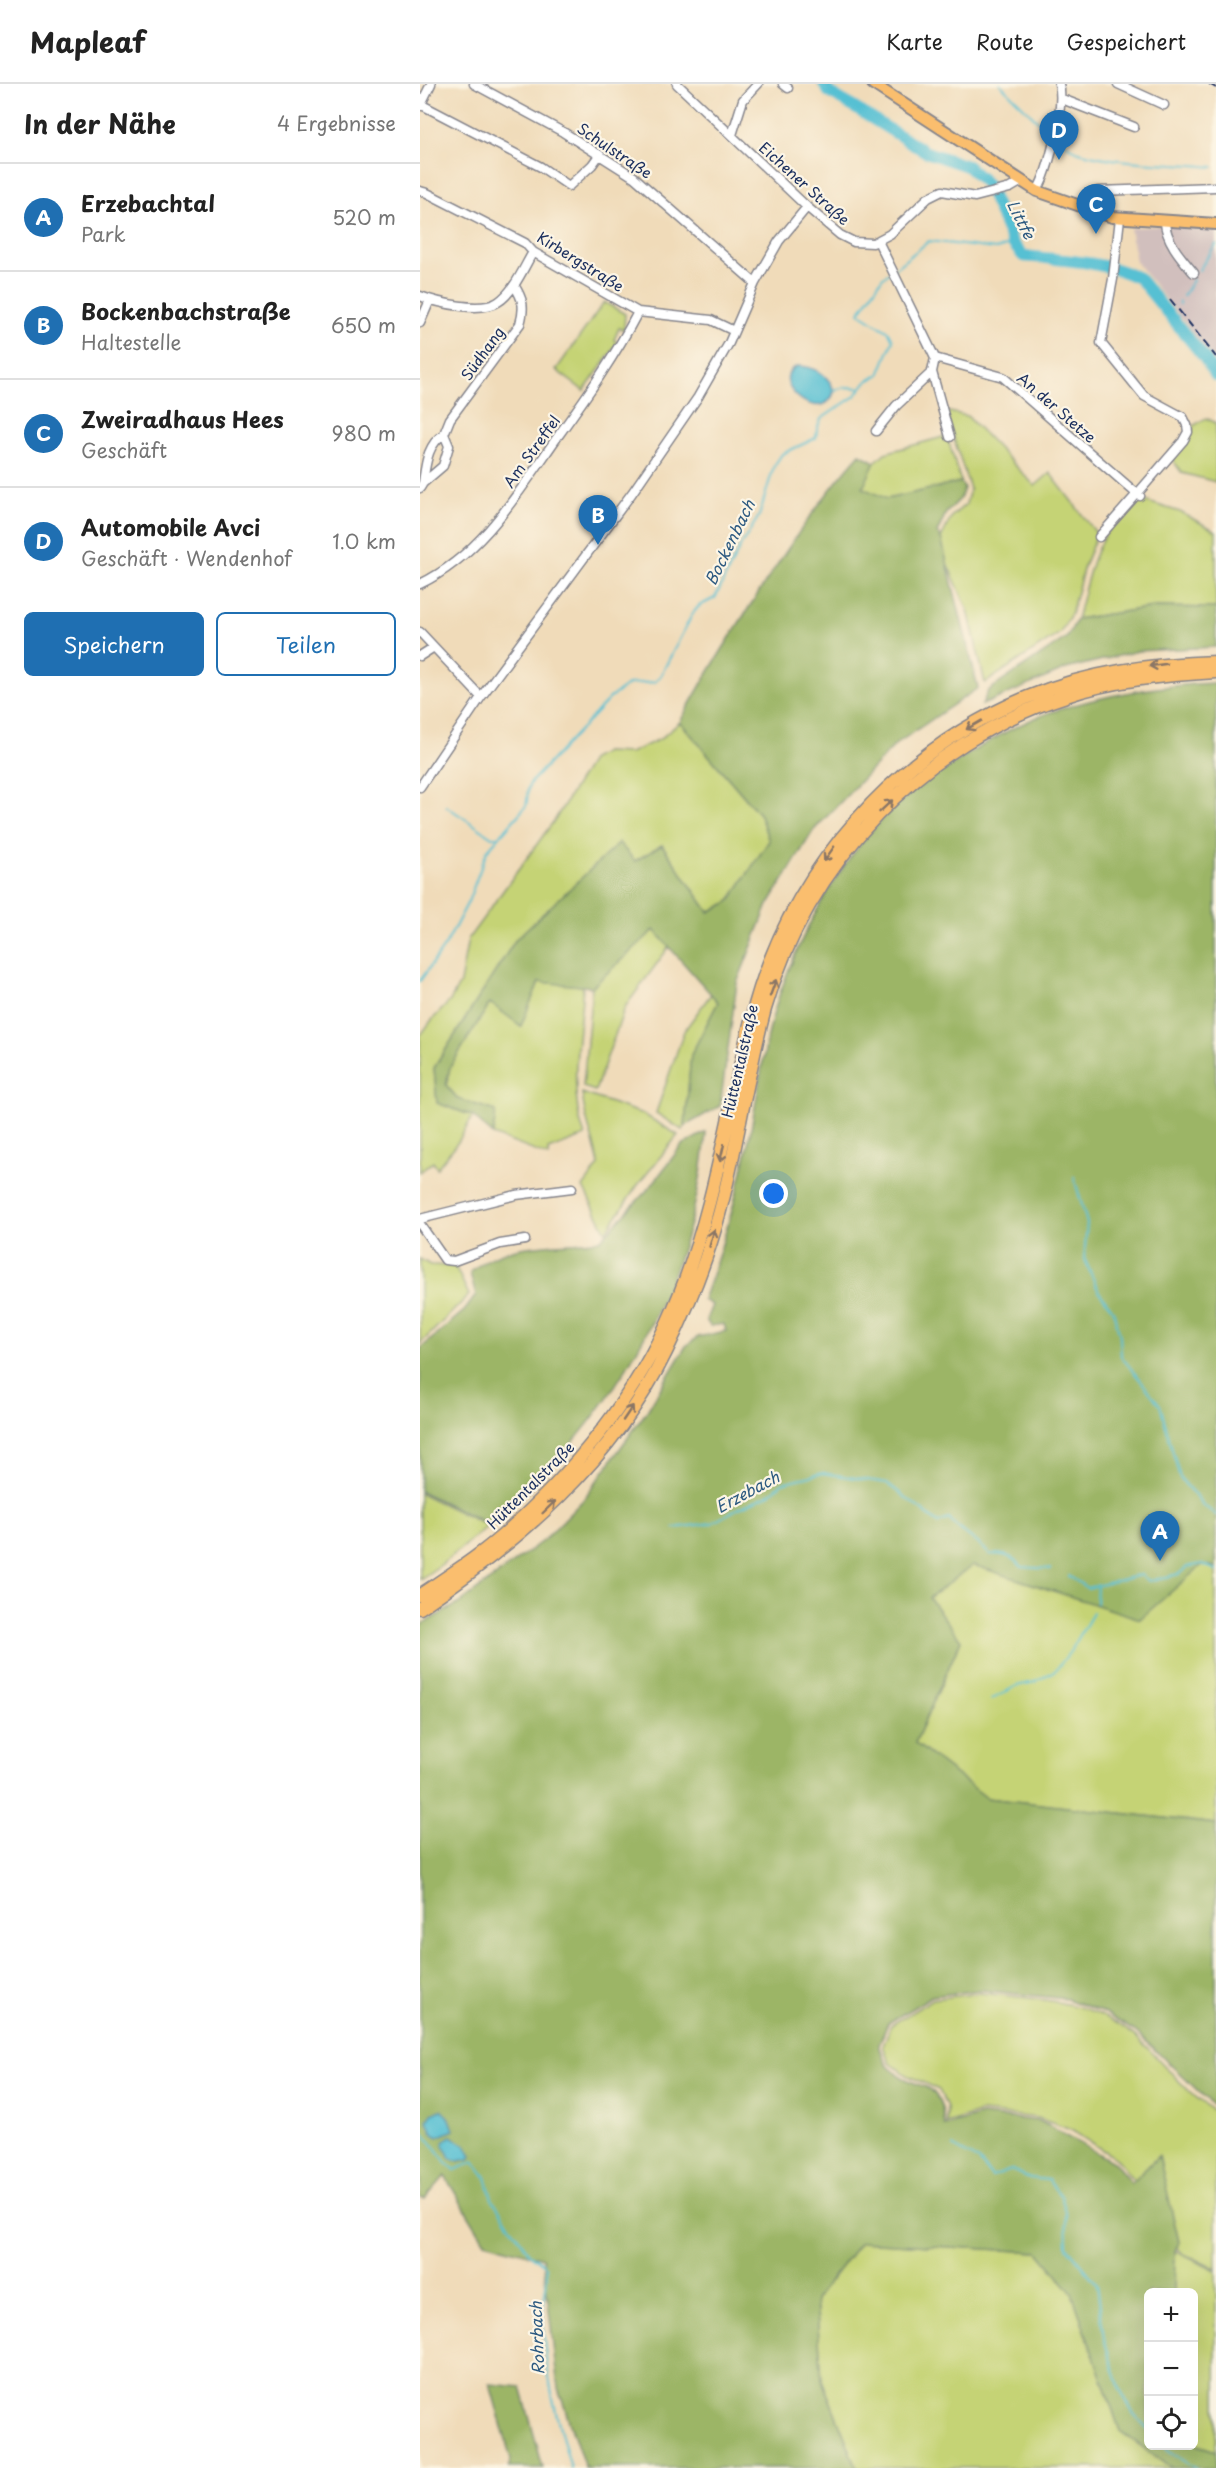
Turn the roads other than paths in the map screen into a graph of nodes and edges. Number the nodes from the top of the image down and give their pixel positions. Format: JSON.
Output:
{"nodes":[{"id":1,"x":431,"y":84,"type":"edge"},
{"id":2,"x":474,"y":84,"type":"edge"},
{"id":3,"x":677,"y":84,"type":"edge"},
{"id":4,"x":758,"y":84,"type":"edge"},
{"id":5,"x":873,"y":84,"type":"edge"},
{"id":6,"x":1059,"y":84,"type":"edge"},
{"id":7,"x":1118,"y":84,"type":"edge"},
{"id":8,"x":1062,"y":99,"type":"junction"},
{"id":9,"x":421,"y":105,"type":"edge"},
{"id":10,"x":1164,"y":105,"type":"dead end"},
{"id":11,"x":1134,"y":127,"type":"dead end"},
{"id":12,"x":732,"y":135,"type":"junction"},
{"id":13,"x":600,"y":154,"type":"junction"},
{"id":14,"x":1022,"y":181,"type":"junction"},
{"id":15,"x":1216,"y":187,"type":"edge"},
{"id":16,"x":1037,"y":190,"type":"junction"},
{"id":17,"x":420,"y":191,"type":"edge"},
{"id":18,"x":807,"y":207,"type":"junction"},
{"id":19,"x":1083,"y":207,"type":"junction"},
{"id":20,"x":1120,"y":218,"type":"junction"},
{"id":21,"x":1165,"y":221,"type":"junction"},
{"id":22,"x":1216,"y":224,"type":"edge"},
{"id":23,"x":878,"y":241,"type":"junction"},
{"id":24,"x":533,"y":252,"type":"junction"},
{"id":25,"x":1194,"y":273,"type":"dead end"},
{"id":26,"x":755,"y":283,"type":"junction"},
{"id":27,"x":514,"y":285,"type":"junction"},
{"id":28,"x":420,"y":297,"type":"edge"},
{"id":29,"x":430,"y":300,"type":"junction"},
{"id":30,"x":638,"y":312,"type":"junction"},
{"id":31,"x":420,"y":323,"type":"edge"},
{"id":32,"x":734,"y":331,"type":"junction"},
{"id":33,"x":935,"y":358,"type":"junction"},
{"id":34,"x":932,"y":372,"type":"junction"},
{"id":35,"x":876,"y":431,"type":"dead end"},
{"id":36,"x":444,"y":434,"type":"junction"},
{"id":37,"x":950,"y":437,"type":"dead end"},
{"id":38,"x":422,"y":486,"type":"edge"},
{"id":39,"x":1138,"y":495,"type":"junction"},
{"id":40,"x":1099,"y":537,"type":"dead end"},
{"id":41,"x":420,"y":584,"type":"edge"},
{"id":42,"x":420,"y":632,"type":"edge"},
{"id":43,"x":434,"y":646,"type":"junction"},
{"id":44,"x":420,"y":656,"type":"edge"},
{"id":45,"x":1216,"y":662,"type":"edge"},
{"id":46,"x":1216,"y":672,"type":"edge"},
{"id":47,"x":481,"y":697,"type":"junction"},
{"id":48,"x":420,"y":787,"type":"edge"},
{"id":49,"x":572,"y":1188,"type":"dead end"},
{"id":50,"x":420,"y":1219,"type":"edge"},
{"id":51,"x":420,"y":1224,"type":"edge"},
{"id":52,"x":525,"y":1240,"type":"dead end"},
{"id":53,"x":420,"y":1595,"type":"edge"},
{"id":54,"x":420,"y":1608,"type":"edge"}],
"edges":[{"from":1,"to":9,"type":"street"},
{"from":2,"to":13,"type":"street","name":"Schulstraße"},
{"from":3,"to":12,"type":"street","name":"Eichener Straße"},
{"from":4,"to":12,"type":"street"},
{"from":5,"to":14,"type":"main road"},
{"from":6,"to":8,"type":"street"},
{"from":7,"to":10,"type":"street"},
{"from":8,"to":11,"type":"street"},
{"from":8,"to":16,"type":"street"},
{"from":9,"to":13,"type":"street"},
{"from":12,"to":18,"type":"street","name":"Eichener Straße"},
{"from":13,"to":26,"type":"street","name":"Schulstraße"},
{"from":14,"to":16,"type":"main road"},
{"from":14,"to":23,"type":"street"},
{"from":15,"to":19,"type":"street"},
{"from":16,"to":19,"type":"main road"},
{"from":17,"to":24,"type":"street","name":"Kirbergstraße"},
{"from":18,"to":23,"type":"street","name":"Eichener Straße"},
{"from":18,"to":26,"type":"street"},
{"from":19,"to":20,"type":"main road"},
{"from":20,"to":21,"type":"main road"},
{"from":20,"to":39,"type":"street"},
{"from":21,"to":22,"type":"main road"},
{"from":21,"to":25,"type":"street"},
{"from":23,"to":33,"type":"street"},
{"from":24,"to":27,"type":"street"},
{"from":24,"to":30,"type":"street","name":"Kirbergstraße"},
{"from":26,"to":32,"type":"street"},
{"from":27,"to":29,"type":"street"},
{"from":27,"to":36,"type":"street","name":"Südhang"},
{"from":28,"to":29,"type":"street"},
{"from":29,"to":31,"type":"street"},
{"from":30,"to":32,"type":"street","name":"Kirbergstraße"},
{"from":30,"to":41,"type":"street","name":"Am Streffel"},
{"from":32,"to":47,"type":"street"},
{"from":33,"to":34,"type":"street"},
{"from":33,"to":39,"type":"street","name":"An der Stetze"},
{"from":34,"to":35,"type":"street"},
{"from":34,"to":37,"type":"street"},
{"from":36,"to":38,"type":"street","name":"Südhang"},
{"from":36,"to":38,"type":"street","name":"Südhang"},
{"from":39,"to":40,"type":"street"},
{"from":42,"to":43,"type":"street"},
{"from":43,"to":44,"type":"street"},
{"from":43,"to":47,"type":"street"},
{"from":45,"to":53,"type":"highway","name":"Hüttentalstraße","one_way":true},
{"from":54,"to":46,"type":"highway","name":"Hüttentalstraße","one_way":true},
{"from":47,"to":48,"type":"street"},
{"from":49,"to":50,"type":"street"},
{"from":51,"to":52,"type":"street"}]}
